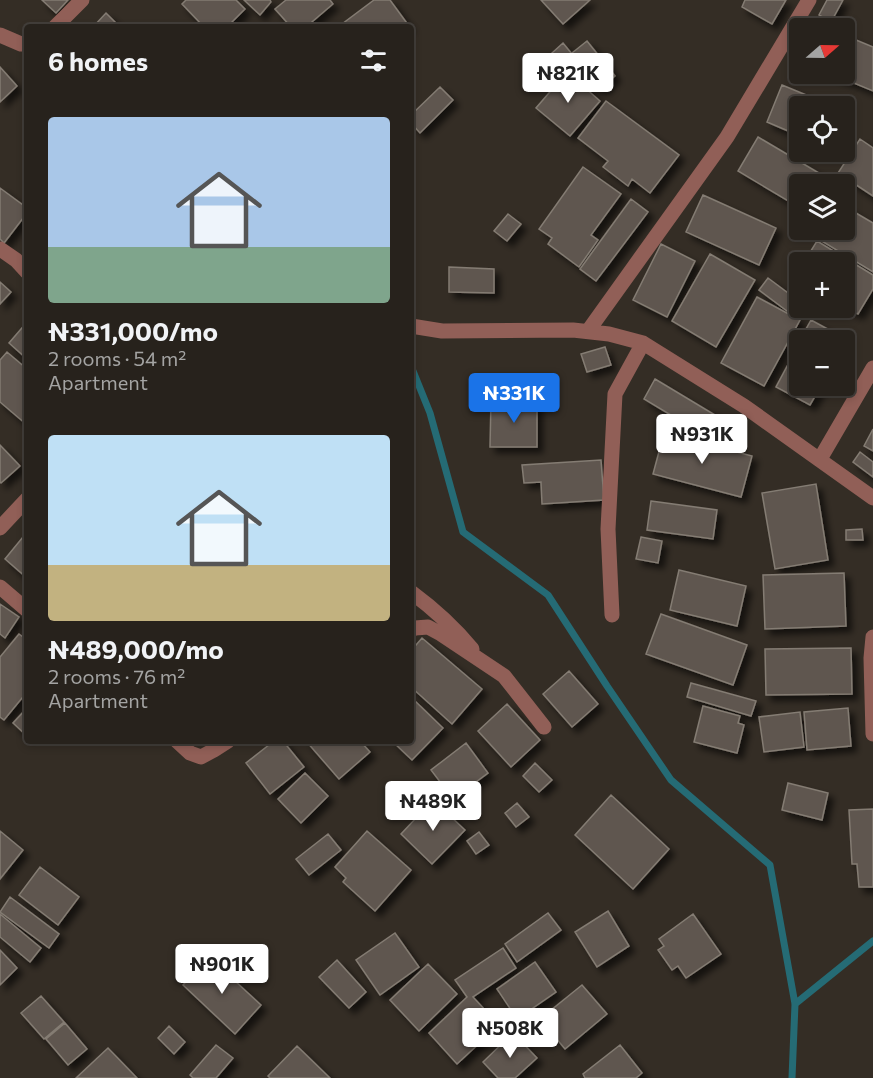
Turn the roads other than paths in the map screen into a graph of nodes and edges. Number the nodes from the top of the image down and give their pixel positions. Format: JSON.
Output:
{"nodes":[{"id":1,"x":82,"y":0,"type":"edge"},
{"id":2,"x":809,"y":0,"type":"edge"},
{"id":3,"x":58,"y":24,"type":"edge"},
{"id":4,"x":0,"y":34,"type":"edge"},
{"id":5,"x":24,"y":45,"type":"edge"},
{"id":6,"x":0,"y":249,"type":"edge"},
{"id":7,"x":24,"y":269,"type":"edge"},
{"id":8,"x":414,"y":326,"type":"edge"},
{"id":9,"x":588,"y":331,"type":"junction"},
{"id":10,"x":643,"y":343,"type":"junction"},
{"id":11,"x":873,"y":368,"type":"edge"},
{"id":12,"x":820,"y":459,"type":"junction"},
{"id":13,"x":873,"y":498,"type":"edge"},
{"id":14,"x":24,"y":502,"type":"edge"},
{"id":15,"x":0,"y":528,"type":"edge"},
{"id":16,"x":0,"y":587,"type":"edge"},
{"id":17,"x":414,"y":594,"type":"edge"},
{"id":18,"x":24,"y":607,"type":"edge"},
{"id":19,"x":612,"y":615,"type":"dead end"},
{"id":20,"x":414,"y":628,"type":"edge"},
{"id":21,"x":873,"y":637,"type":"edge"},
{"id":22,"x":482,"y":661,"type":"junction"},
{"id":23,"x":544,"y":727,"type":"dead end"},
{"id":24,"x":873,"y":734,"type":"edge"},
{"id":25,"x":180,"y":744,"type":"edge"},
{"id":26,"x":223,"y":744,"type":"edge"}],
"edges":[{"from":1,"to":3,"type":"street"},
{"from":2,"to":9,"type":"street"},
{"from":4,"to":5,"type":"street"},
{"from":6,"to":7,"type":"street"},
{"from":8,"to":9,"type":"street"},
{"from":9,"to":10,"type":"street"},
{"from":10,"to":12,"type":"street"},
{"from":10,"to":19,"type":"street"},
{"from":11,"to":12,"type":"street"},
{"from":12,"to":13,"type":"street"},
{"from":14,"to":15,"type":"street"},
{"from":16,"to":18,"type":"street"},
{"from":17,"to":22,"type":"street"},
{"from":20,"to":22,"type":"street"},
{"from":21,"to":24,"type":"street"},
{"from":22,"to":23,"type":"street"},
{"from":25,"to":26,"type":"street"}]}
